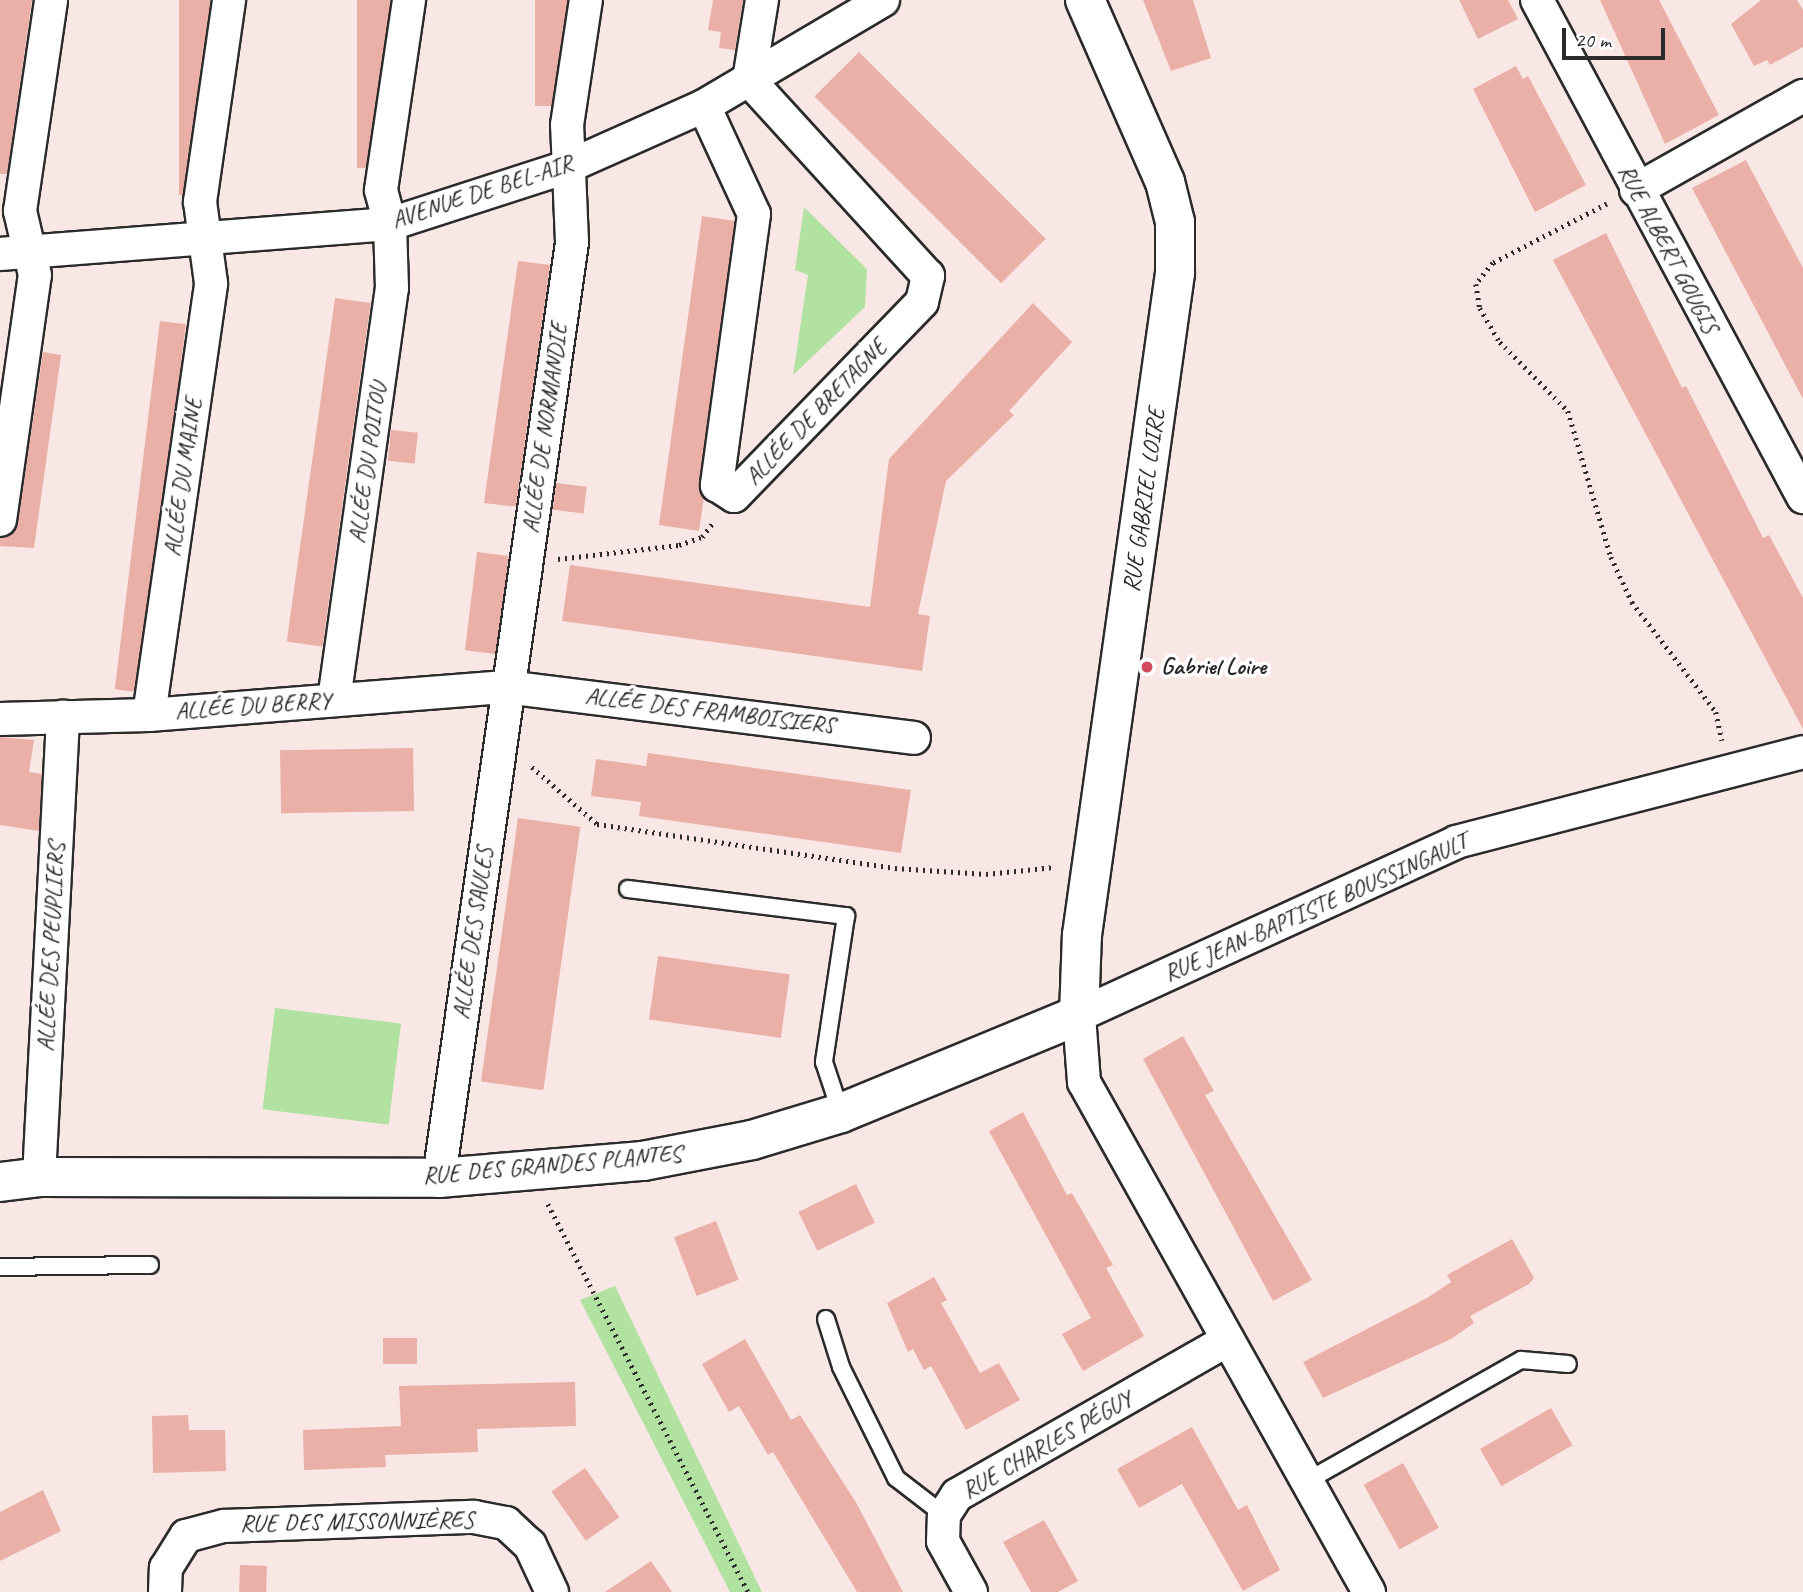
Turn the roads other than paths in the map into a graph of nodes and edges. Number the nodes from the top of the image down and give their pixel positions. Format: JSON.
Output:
{"nodes":[{"id":1,"x":51,"y":0,"type":"edge"},
{"id":2,"x":229,"y":0,"type":"edge"},
{"id":3,"x":409,"y":0,"type":"edge"},
{"id":4,"x":586,"y":0,"type":"edge"},
{"id":5,"x":762,"y":0,"type":"edge"},
{"id":6,"x":883,"y":0,"type":"edge"},
{"id":7,"x":1085,"y":0,"type":"edge"},
{"id":8,"x":1537,"y":0,"type":"edge"},
{"id":9,"x":749,"y":80,"type":"junction"},
{"id":10,"x":1803,"y":96,"type":"edge"},
{"id":11,"x":704,"y":106,"type":"junction"},
{"id":12,"x":567,"y":167,"type":"junction"},
{"id":13,"x":1636,"y":190,"type":"junction"},
{"id":14,"x":390,"y":224,"type":"junction"},
{"id":15,"x":205,"y":240,"type":"junction"},
{"id":16,"x":13,"y":252,"type":"edge"},
{"id":17,"x":1802,"y":494,"type":"edge"},
{"id":18,"x":0,"y":520,"type":"edge"},
{"id":19,"x":506,"y":687,"type":"junction"},
{"id":20,"x":334,"y":701,"type":"junction"},
{"id":21,"x":149,"y":715,"type":"junction"},
{"id":22,"x":63,"y":717,"type":"junction"},
{"id":23,"x":0,"y":719,"type":"edge"},
{"id":24,"x":914,"y":738,"type":"dead end"},
{"id":25,"x":1803,"y":752,"type":"edge"},
{"id":26,"x":628,"y":889,"type":"dead end"},
{"id":27,"x":1079,"y":1015,"type":"junction"},
{"id":28,"x":841,"y":1113,"type":"junction"},
{"id":29,"x":39,"y":1177,"type":"junction"},
{"id":30,"x":439,"y":1178,"type":"junction"},
{"id":31,"x":0,"y":1182,"type":"edge"},
{"id":32,"x":150,"y":1265,"type":"dead end"},
{"id":33,"x":0,"y":1267,"type":"edge"},
{"id":34,"x":826,"y":1319,"type":"dead end"},
{"id":35,"x":1228,"y":1340,"type":"junction"},
{"id":36,"x":1568,"y":1364,"type":"dead end"},
{"id":37,"x":1307,"y":1481,"type":"junction"},
{"id":38,"x":944,"y":1515,"type":"junction"},
{"id":39,"x":166,"y":1592,"type":"edge"},
{"id":40,"x":552,"y":1592,"type":"edge"},
{"id":41,"x":971,"y":1592,"type":"edge"},
{"id":42,"x":1369,"y":1592,"type":"edge"}],
"edges":[{"from":1,"to":16,"type":"street"},
{"from":2,"to":15,"type":"street","name":"ALLÉE DU MAINE"},
{"from":3,"to":14,"type":"street","name":"ALLÉE DU POITOU"},
{"from":4,"to":12,"type":"street","name":"ALLÉE DE NORMANDIE"},
{"from":5,"to":9,"type":"street"},
{"from":6,"to":9,"type":"street","name":"AVENUE DE BEL-AIR"},
{"from":7,"to":27,"type":"street","name":"RUE GABRIEL LOIRE"},
{"from":8,"to":13,"type":"street","name":"RUE ALBERT GOUGIS"},
{"from":9,"to":11,"type":"street","name":"AVENUE DE BEL-AIR"},
{"from":9,"to":11,"type":"street","name":"ALLÉE DE BRETAGNE"},
{"from":10,"to":13,"type":"street"},
{"from":11,"to":12,"type":"street","name":"AVENUE DE BEL-AIR"},
{"from":12,"to":14,"type":"street","name":"AVENUE DE BEL-AIR"},
{"from":12,"to":19,"type":"street","name":"ALLÉE DE NORMANDIE"},
{"from":13,"to":17,"type":"street","name":"RUE ALBERT GOUGIS"},
{"from":14,"to":15,"type":"street","name":"AVENUE DE BEL-AIR"},
{"from":14,"to":20,"type":"street","name":"ALLÉE DU POITOU"},
{"from":15,"to":16,"type":"street","name":"AVENUE DE BEL-AIR"},
{"from":15,"to":21,"type":"street","name":"ALLÉE DU MAINE"},
{"from":16,"to":18,"type":"street"},
{"from":19,"to":20,"type":"street","name":"ALLÉE DU BERRY"},
{"from":19,"to":24,"type":"street","name":"ALLÉE DES FRAMBOISIERS"},
{"from":19,"to":30,"type":"street","name":"ALLÉE DES SAULES"},
{"from":20,"to":21,"type":"street","name":"ALLÉE DU BERRY"},
{"from":21,"to":22,"type":"street","name":"ALLÉE DU BERRY"},
{"from":22,"to":23,"type":"street","name":"ALLÉE DU BERRY"},
{"from":22,"to":29,"type":"street","name":"ALLÉE DES PEUPLIERS"},
{"from":25,"to":27,"type":"street","name":"RUE JEAN-BAPTISTE BOUSSINGAULT"},
{"from":26,"to":28,"type":"lane"},
{"from":27,"to":28,"type":"street","name":"RUE DES GRANDES PLANTES"},
{"from":27,"to":35,"type":"street"},
{"from":28,"to":30,"type":"street","name":"RUE DES GRANDES PLANTES"},
{"from":29,"to":30,"type":"street","name":"RUE DES GRANDES PLANTES"},
{"from":29,"to":31,"type":"street","name":"RUE DES GRANDES PLANTES"},
{"from":32,"to":33,"type":"lane"},
{"from":34,"to":38,"type":"lane"},
{"from":35,"to":37,"type":"street"},
{"from":35,"to":38,"type":"street","name":"RUE CHARLES PÉGUY"},
{"from":36,"to":37,"type":"lane"},
{"from":37,"to":42,"type":"street"},
{"from":38,"to":41,"type":"street","name":"RUE CHARLES PÉGUY"},
{"from":39,"to":40,"type":"street","name":"RUE DES MISSONNIÈRES"}]}
